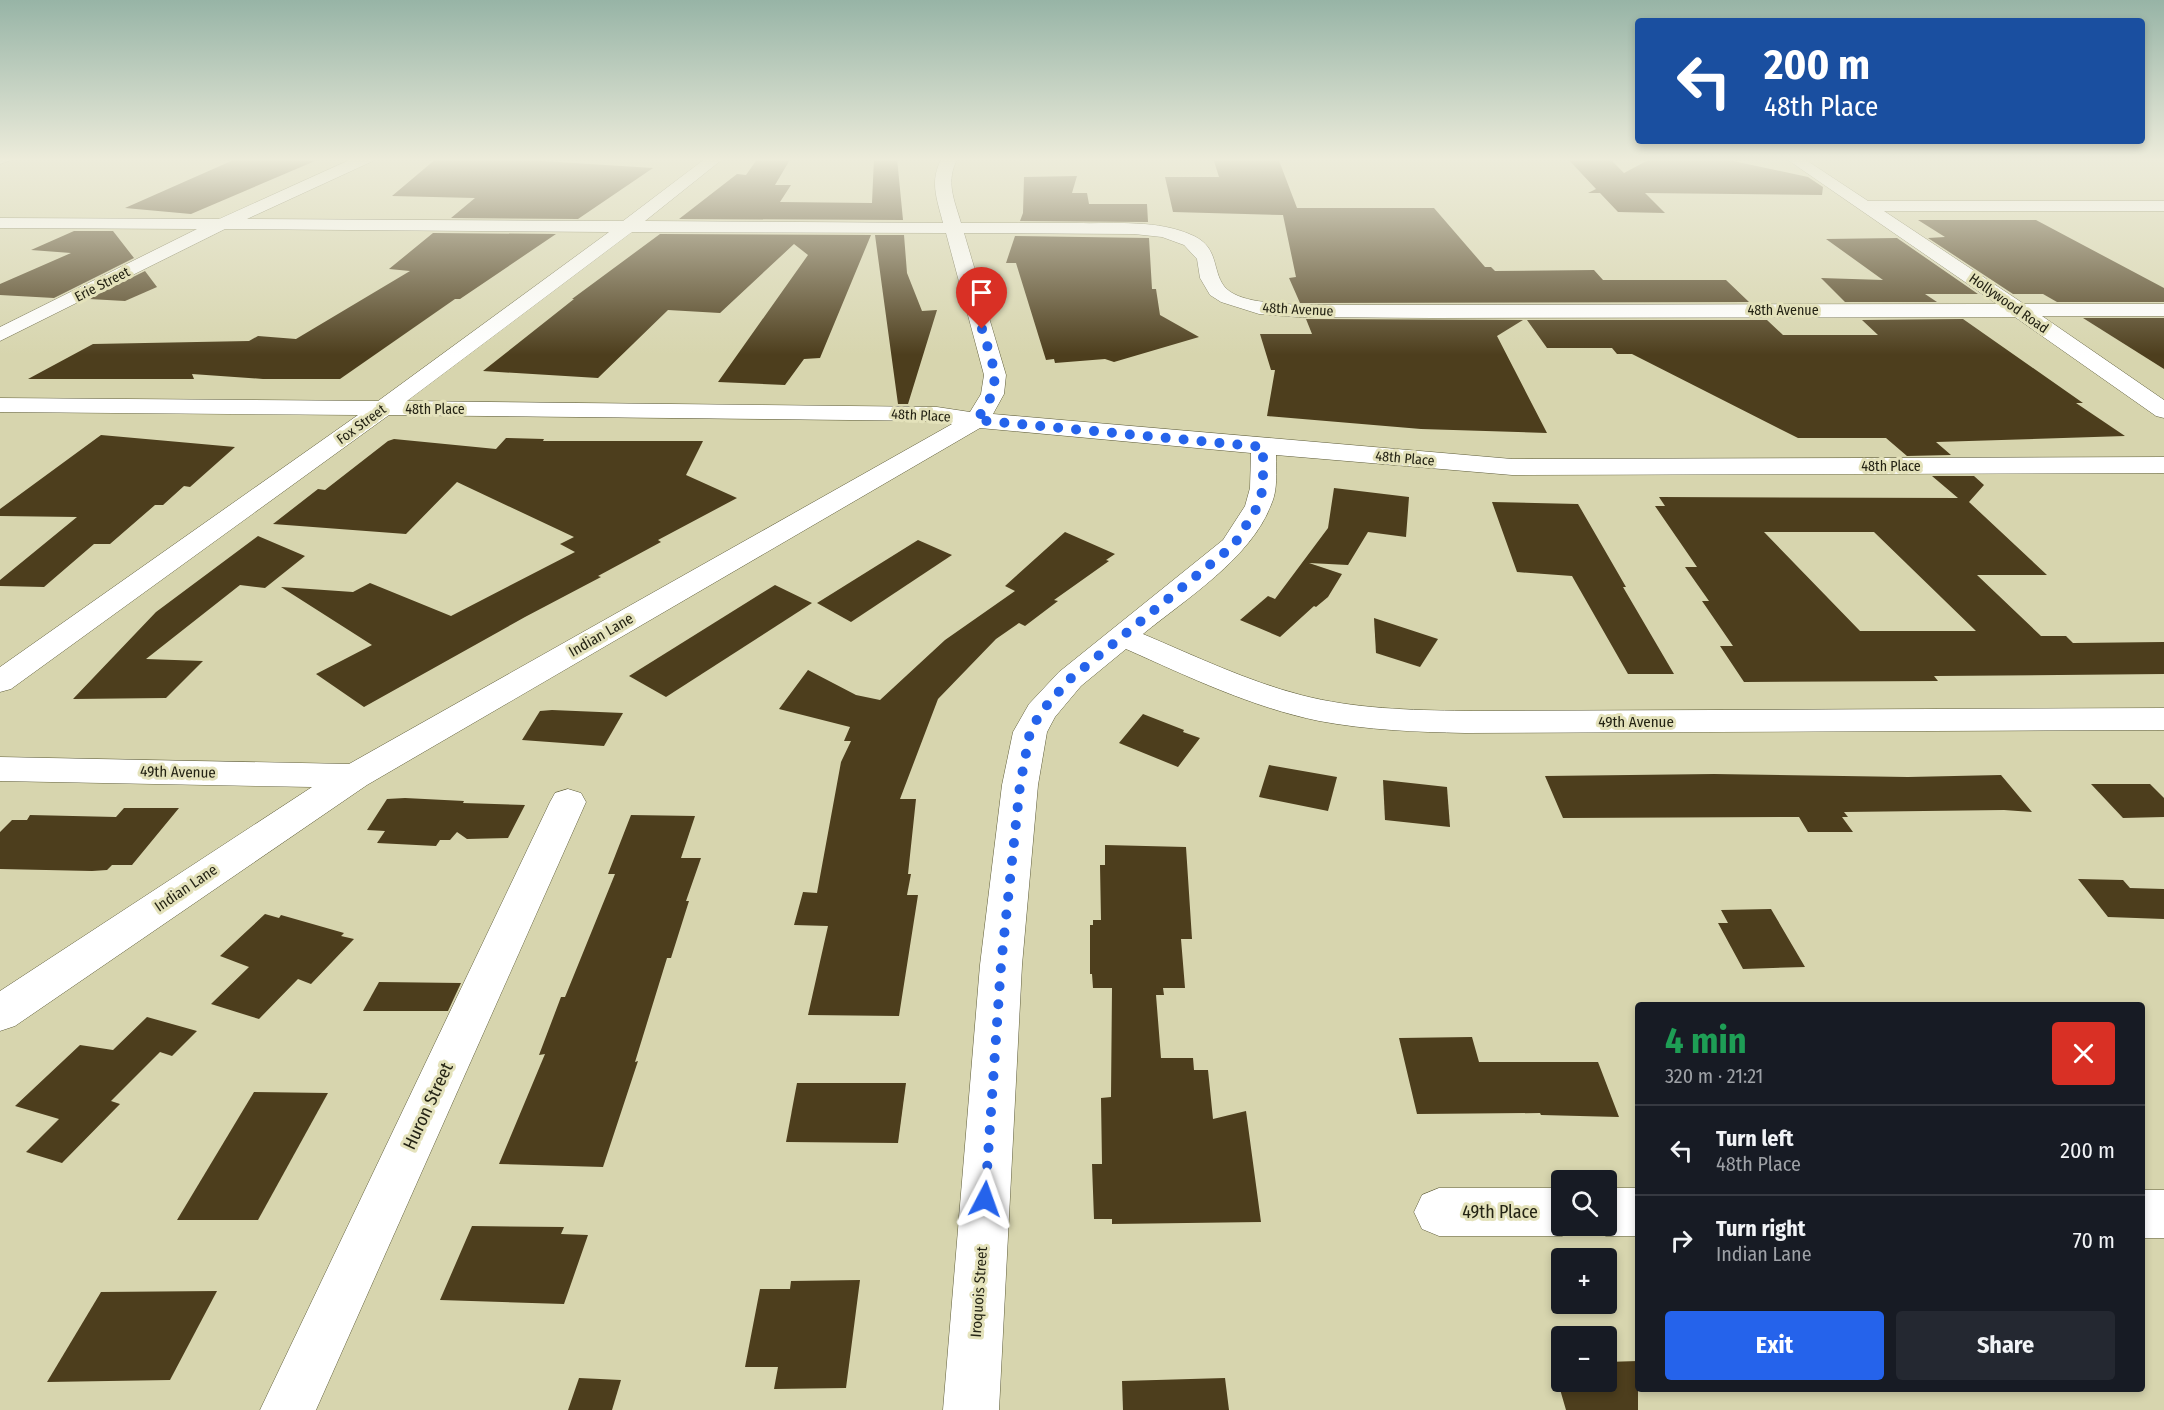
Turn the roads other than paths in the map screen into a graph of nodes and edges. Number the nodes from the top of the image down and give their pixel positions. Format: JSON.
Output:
{"nodes":[{"id":1,"x":88,"y":224,"type":"edge"},
{"id":2,"x":954,"y":224,"type":"edge"},
{"id":3,"x":1893,"y":224,"type":"edge"},
{"id":4,"x":220,"y":225,"type":"junction"},
{"id":5,"x":629,"y":225,"type":"junction"},
{"id":6,"x":955,"y":228,"type":"junction"},
{"id":7,"x":2019,"y":310,"type":"junction"},
{"id":8,"x":2164,"y":310,"type":"edge"},
{"id":9,"x":0,"y":335,"type":"edge"},
{"id":10,"x":0,"y":405,"type":"edge"},
{"id":11,"x":383,"y":408,"type":"junction"},
{"id":12,"x":2164,"y":411,"type":"edge"},
{"id":13,"x":976,"y":420,"type":"junction"},
{"id":14,"x":1263,"y":447,"type":"junction"},
{"id":15,"x":2164,"y":465,"type":"edge"},
{"id":16,"x":1123,"y":638,"type":"junction"},
{"id":17,"x":0,"y":682,"type":"edge"},
{"id":18,"x":2164,"y":719,"type":"edge"},
{"id":19,"x":0,"y":769,"type":"edge"},
{"id":20,"x":355,"y":776,"type":"junction"},
{"id":21,"x":568,"y":802,"type":"dead end"},
{"id":22,"x":0,"y":1013,"type":"edge"},
{"id":23,"x":1439,"y":1212,"type":"dead end"},
{"id":24,"x":1551,"y":1212,"type":"edge"},
{"id":25,"x":1617,"y":1212,"type":"edge"},
{"id":26,"x":1635,"y":1212,"type":"edge"},
{"id":27,"x":2145,"y":1214,"type":"edge"},
{"id":28,"x":2164,"y":1214,"type":"edge"},
{"id":29,"x":288,"y":1410,"type":"edge"},
{"id":30,"x":971,"y":1410,"type":"edge"}],
"edges":[{"from":1,"to":4,"type":"street","name":"48th Avenue"},
{"from":2,"to":6,"type":"street","name":"Indian Lane"},
{"from":3,"to":7,"type":"street","name":"Hollywood Road"},
{"from":4,"to":5,"type":"street","name":"48th Avenue"},
{"from":4,"to":9,"type":"street","name":"Erie Street"},
{"from":5,"to":6,"type":"street","name":"48th Avenue"},
{"from":5,"to":11,"type":"street","name":"Fox Street"},
{"from":6,"to":7,"type":"street","name":"48th Avenue"},
{"from":6,"to":13,"type":"street","name":"Indian Lane"},
{"from":7,"to":8,"type":"street","name":"48th Avenue"},
{"from":7,"to":12,"type":"street","name":"Hollywood Road"},
{"from":10,"to":11,"type":"street","name":"48th Place"},
{"from":11,"to":13,"type":"street","name":"48th Place"},
{"from":11,"to":17,"type":"street","name":"Fox Street"},
{"from":13,"to":14,"type":"street","name":"48th Place"},
{"from":13,"to":20,"type":"street","name":"Indian Lane"},
{"from":14,"to":15,"type":"street","name":"48th Place"},
{"from":14,"to":16,"type":"street","name":"Iroquois Street"},
{"from":16,"to":18,"type":"street","name":"49th Avenue"},
{"from":16,"to":30,"type":"street","name":"Iroquois Street"},
{"from":19,"to":20,"type":"street","name":"49th Avenue"},
{"from":20,"to":22,"type":"street","name":"Indian Lane"},
{"from":21,"to":29,"type":"street","name":"Huron Street"},
{"from":23,"to":24,"type":"street","name":"49th Place"},
{"from":25,"to":26,"type":"street"},
{"from":27,"to":28,"type":"street"}]}
